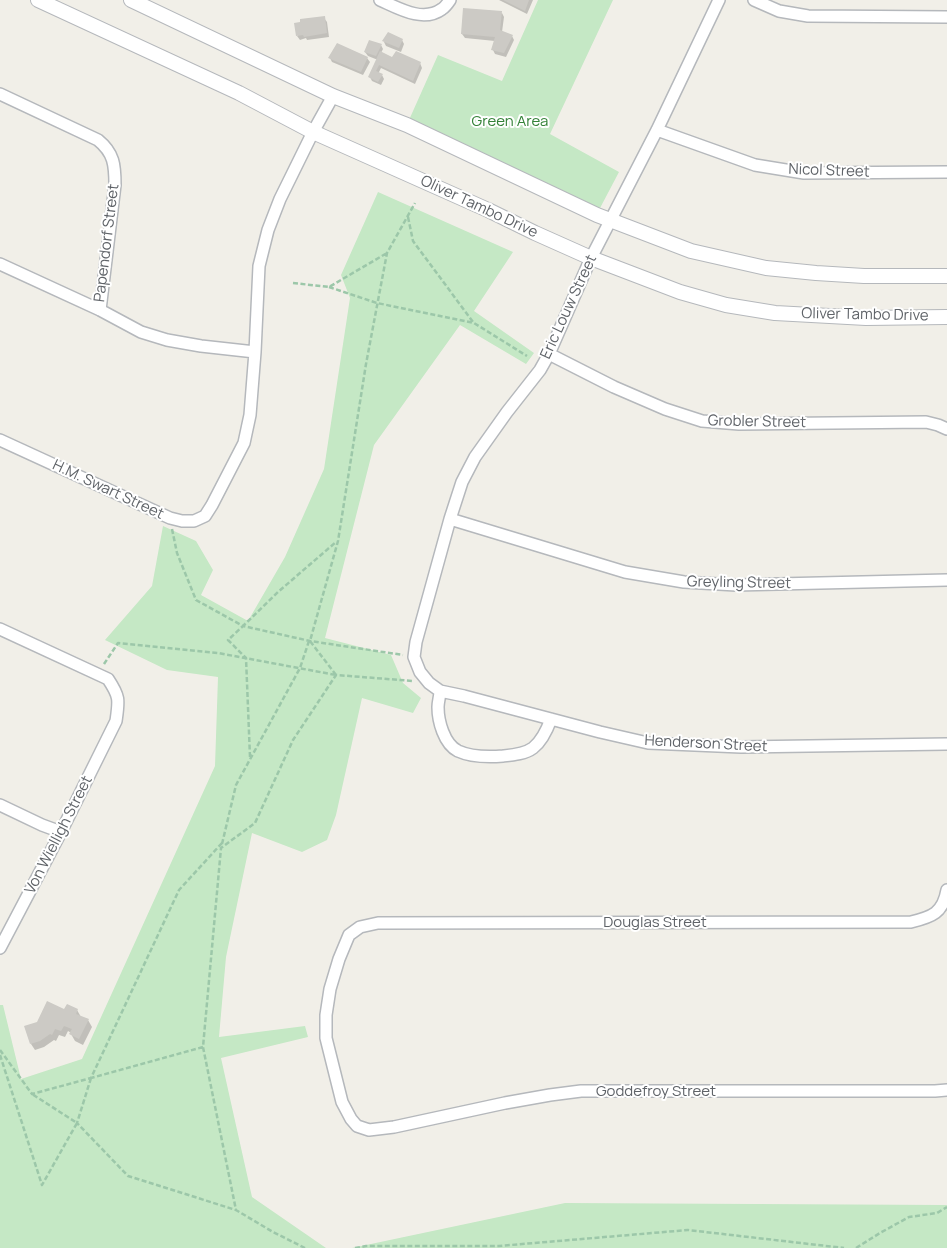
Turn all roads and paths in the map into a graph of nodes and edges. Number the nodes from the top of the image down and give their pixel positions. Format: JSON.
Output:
{"nodes":[{"id":1,"x":38,"y":0,"type":"edge"},
{"id":2,"x":131,"y":0,"type":"edge"},
{"id":3,"x":380,"y":0,"type":"edge"},
{"id":4,"x":450,"y":0,"type":"edge"},
{"id":5,"x":719,"y":0,"type":"edge"},
{"id":6,"x":754,"y":0,"type":"edge"},
{"id":7,"x":947,"y":17,"type":"edge"},
{"id":8,"x":0,"y":94,"type":"edge"},
{"id":9,"x":333,"y":96,"type":"junction"},
{"id":10,"x":657,"y":130,"type":"junction"},
{"id":11,"x":313,"y":132,"type":"junction"},
{"id":12,"x":947,"y":172,"type":"edge"},
{"id":13,"x":415,"y":203,"type":"dead end"},
{"id":14,"x":408,"y":216,"type":"junction"},
{"id":15,"x":611,"y":221,"type":"junction"},
{"id":16,"x":387,"y":252,"type":"junction"},
{"id":17,"x":592,"y":258,"type":"junction"},
{"id":18,"x":0,"y":264,"type":"edge"},
{"id":19,"x":947,"y":276,"type":"edge"},
{"id":20,"x":293,"y":283,"type":"dead end"},
{"id":21,"x":329,"y":287,"type":"junction"},
{"id":22,"x":377,"y":303,"type":"junction"},
{"id":23,"x":100,"y":310,"type":"junction"},
{"id":24,"x":947,"y":317,"type":"edge"},
{"id":25,"x":474,"y":323,"type":"junction"},
{"id":26,"x":255,"y":352,"type":"junction"},
{"id":27,"x":549,"y":354,"type":"junction"},
{"id":28,"x":527,"y":356,"type":"dead end"},
{"id":29,"x":947,"y":430,"type":"edge"},
{"id":30,"x":0,"y":442,"type":"edge"},
{"id":31,"x":170,"y":518,"type":"junction"},
{"id":32,"x":450,"y":519,"type":"junction"},
{"id":33,"x":338,"y":541,"type":"junction"},
{"id":34,"x":947,"y":580,"type":"edge"},
{"id":35,"x":243,"y":626,"type":"junction"},
{"id":36,"x":0,"y":629,"type":"edge"},
{"id":37,"x":310,"y":640,"type":"junction"},
{"id":38,"x":414,"y":657,"type":"junction"},
{"id":39,"x":246,"y":658,"type":"junction"},
{"id":40,"x":300,"y":668,"type":"junction"},
{"id":41,"x":97,"y":674,"type":"junction"},
{"id":42,"x":336,"y":675,"type":"junction"},
{"id":43,"x":429,"y":683,"type":"junction"},
{"id":44,"x":440,"y":691,"type":"junction"},
{"id":45,"x":551,"y":719,"type":"junction"},
{"id":46,"x":947,"y":744,"type":"edge"},
{"id":47,"x":250,"y":757,"type":"junction"},
{"id":48,"x":0,"y":805,"type":"edge"},
{"id":49,"x":61,"y":832,"type":"junction"},
{"id":50,"x":222,"y":843,"type":"junction"},
{"id":51,"x":221,"y":848,"type":"junction"},
{"id":52,"x":947,"y":890,"type":"edge"},
{"id":53,"x":0,"y":948,"type":"edge"},
{"id":54,"x":204,"y":1047,"type":"junction"},
{"id":55,"x":0,"y":1050,"type":"edge"},
{"id":56,"x":0,"y":1055,"type":"edge"},
{"id":57,"x":91,"y":1078,"type":"junction"},
{"id":58,"x":947,"y":1090,"type":"edge"},
{"id":59,"x":32,"y":1094,"type":"junction"},
{"id":60,"x":77,"y":1123,"type":"junction"},
{"id":61,"x":369,"y":1130,"type":"joint"},
{"id":62,"x":947,"y":1207,"type":"edge"},
{"id":63,"x":236,"y":1210,"type":"junction"},
{"id":64,"x":305,"y":1248,"type":"edge"},
{"id":65,"x":355,"y":1248,"type":"edge"},
{"id":66,"x":844,"y":1248,"type":"edge"},
{"id":67,"x":856,"y":1248,"type":"edge"}],
"edges":[{"from":1,"to":11,"type":"street","name":"Oliver Tambo Drive"},
{"from":2,"to":9,"type":"street"},
{"from":3,"to":4,"type":"street"},
{"from":5,"to":10,"type":"street","name":"Eric Louw Street"},
{"from":6,"to":7,"type":"street"},
{"from":8,"to":23,"type":"street","name":"Papendorf Street"},
{"from":9,"to":11,"type":"street"},
{"from":9,"to":15,"type":"street"},
{"from":10,"to":12,"type":"street","name":"Nicol Street"},
{"from":10,"to":15,"type":"street","name":"Eric Louw Street"},
{"from":11,"to":17,"type":"street","name":"Oliver Tambo Drive"},
{"from":11,"to":26,"type":"street"},
{"from":13,"to":14,"type":"path"},
{"from":14,"to":16,"type":"path"},
{"from":14,"to":25,"type":"path"},
{"from":15,"to":17,"type":"street","name":"Eric Louw Street"},
{"from":15,"to":19,"type":"street"},
{"from":16,"to":21,"type":"path"},
{"from":16,"to":22,"type":"path"},
{"from":17,"to":24,"type":"street","name":"Oliver Tambo Drive"},
{"from":17,"to":27,"type":"street","name":"Eric Louw Street"},
{"from":18,"to":23,"type":"street"},
{"from":20,"to":21,"type":"path"},
{"from":21,"to":22,"type":"path"},
{"from":22,"to":25,"type":"path"},
{"from":22,"to":33,"type":"path"},
{"from":23,"to":26,"type":"street"},
{"from":25,"to":28,"type":"path"},
{"from":26,"to":31,"type":"street","name":"H.M. Swart Street"},
{"from":27,"to":29,"type":"street","name":"Grobler Street"},
{"from":27,"to":32,"type":"street","name":"Eric Louw Street"},
{"from":30,"to":31,"type":"street","name":"H.M. Swart Street"},
{"from":31,"to":35,"type":"path"},
{"from":32,"to":34,"type":"street","name":"Greyling Street"},
{"from":32,"to":38,"type":"street","name":"Eric Louw Street"},
{"from":33,"to":35,"type":"path"},
{"from":33,"to":37,"type":"path"},
{"from":35,"to":37,"type":"path"},
{"from":35,"to":39,"type":"path"},
{"from":36,"to":41,"type":"street"},
{"from":37,"to":38,"type":"path"},
{"from":37,"to":40,"type":"path"},
{"from":37,"to":42,"type":"path"},
{"from":38,"to":43,"type":"street"},
{"from":39,"to":40,"type":"path"},
{"from":39,"to":41,"type":"path"},
{"from":39,"to":47,"type":"path"},
{"from":40,"to":42,"type":"path"},
{"from":40,"to":47,"type":"path"},
{"from":41,"to":49,"type":"street","name":"Von Wielligh Street"},
{"from":42,"to":43,"type":"path"},
{"from":42,"to":51,"type":"path"},
{"from":43,"to":44,"type":"street"},
{"from":44,"to":45,"type":"street","name":"Henderson Street"},
{"from":44,"to":45,"type":"street"},
{"from":45,"to":46,"type":"street","name":"Henderson Street"},
{"from":47,"to":50,"type":"path"},
{"from":48,"to":49,"type":"street"},
{"from":49,"to":53,"type":"street","name":"Von Wielligh Street"},
{"from":50,"to":51,"type":"path"},
{"from":50,"to":57,"type":"path"},
{"from":51,"to":54,"type":"path"},
{"from":52,"to":61,"type":"street","name":"Douglas Street"},
{"from":54,"to":57,"type":"path"},
{"from":54,"to":63,"type":"path"},
{"from":55,"to":59,"type":"path"},
{"from":56,"to":60,"type":"path"},
{"from":57,"to":59,"type":"path"},
{"from":57,"to":60,"type":"path"},
{"from":58,"to":61,"type":"street","name":"Goddefroy Street"},
{"from":59,"to":60,"type":"path"},
{"from":60,"to":63,"type":"path"},
{"from":62,"to":67,"type":"path"},
{"from":63,"to":64,"type":"path"},
{"from":65,"to":66,"type":"path"}]}
